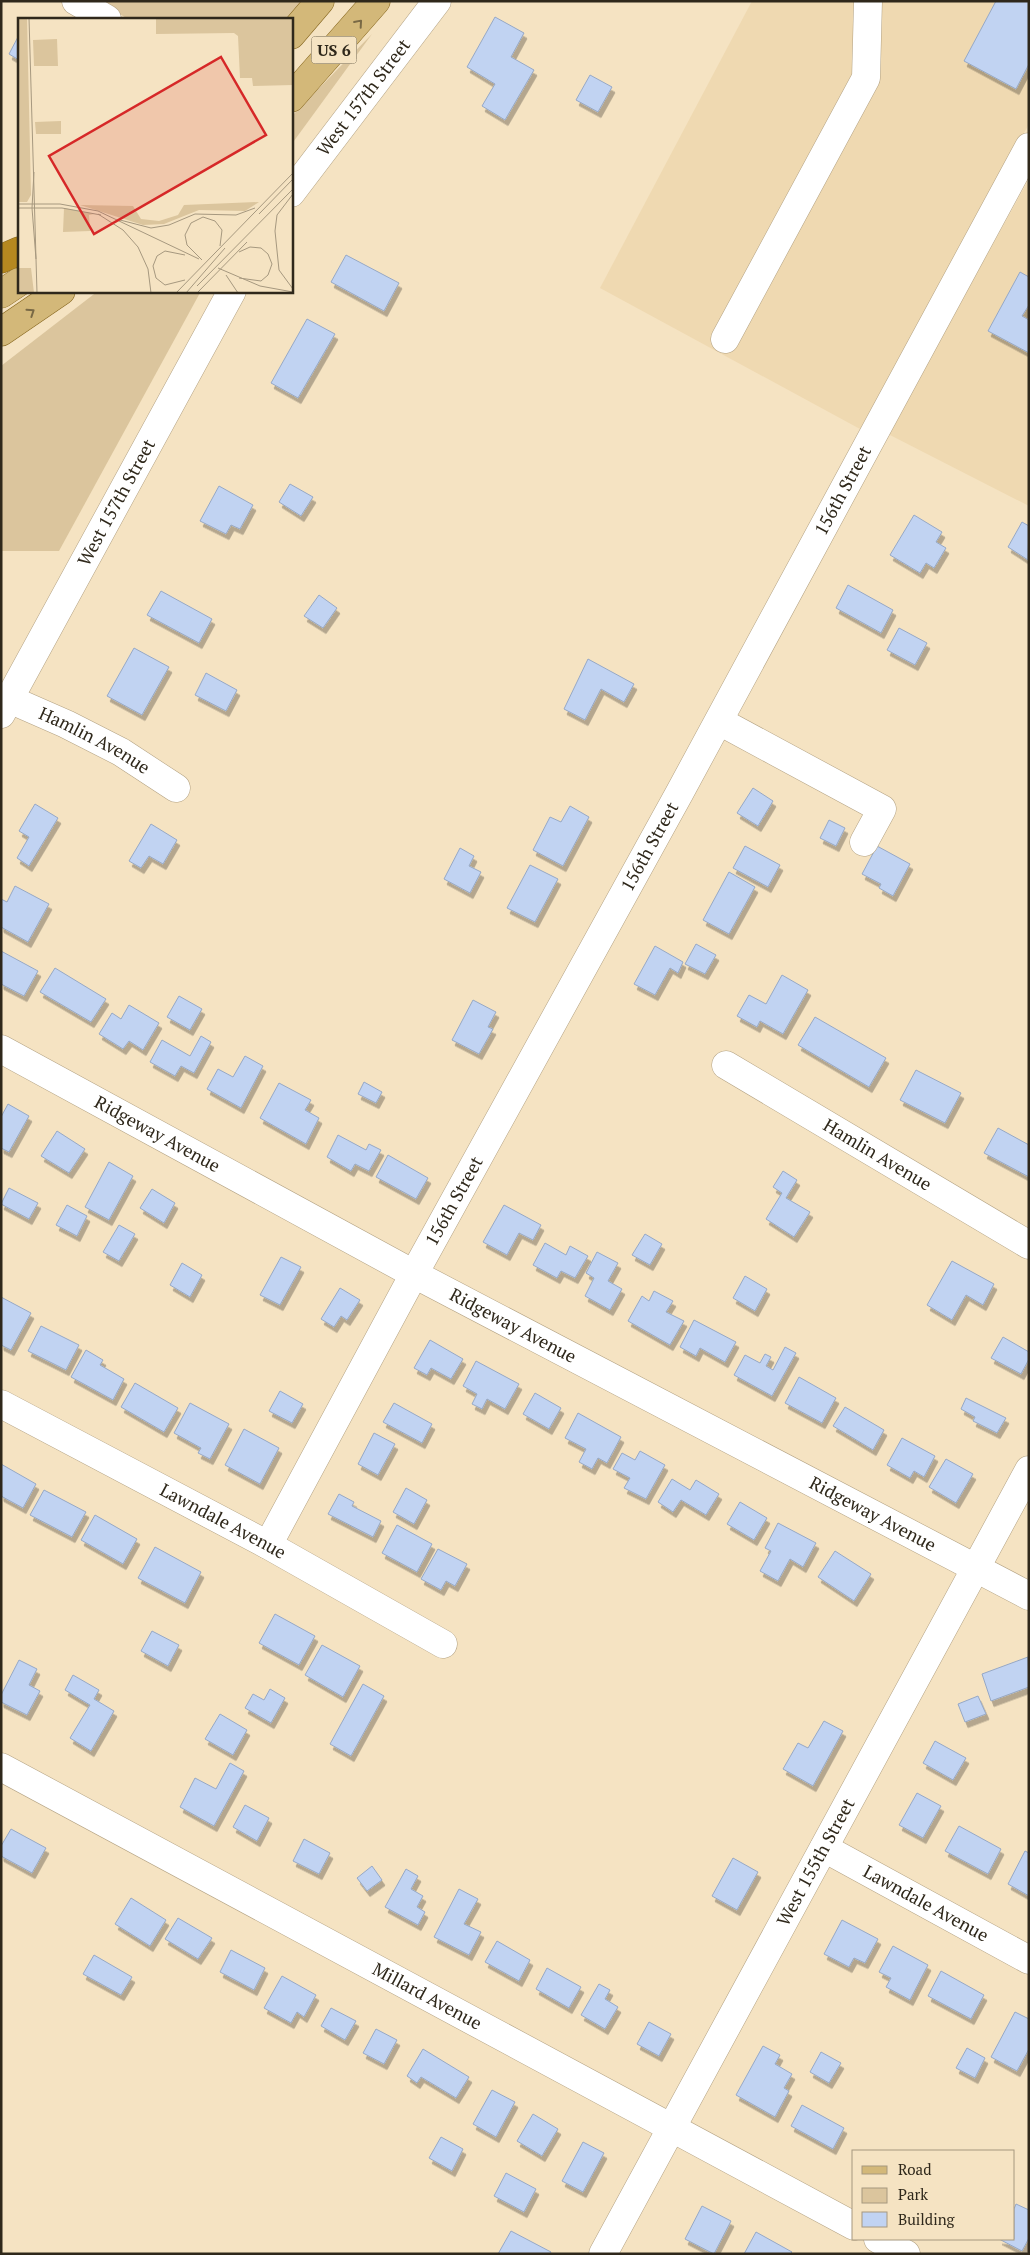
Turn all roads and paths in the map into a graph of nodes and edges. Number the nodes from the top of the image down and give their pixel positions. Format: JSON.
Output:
{"nodes":[{"id":1,"x":76,"y":1,"type":"edge"},
{"id":2,"x":320,"y":1,"type":"edge"},
{"id":3,"x":376,"y":1,"type":"edge"},
{"id":4,"x":437,"y":1,"type":"edge"},
{"id":5,"x":868,"y":1,"type":"edge"},
{"id":6,"x":105,"y":18,"type":"edge"},
{"id":7,"x":292,"y":34,"type":"edge"},
{"id":8,"x":292,"y":97,"type":"edge"},
{"id":9,"x":1029,"y":147,"type":"edge"},
{"id":10,"x":292,"y":192,"type":"edge"},
{"id":11,"x":18,"y":251,"type":"edge"},
{"id":12,"x":1,"y":259,"type":"edge"},
{"id":13,"x":18,"y":283,"type":"edge"},
{"id":14,"x":60,"y":292,"type":"edge"},
{"id":15,"x":231,"y":292,"type":"edge"},
{"id":16,"x":1,"y":294,"type":"edge"},
{"id":17,"x":1,"y":332,"type":"edge"},
{"id":18,"x":725,"y":339,"type":"dead end"},
{"id":19,"x":5,"y":706,"type":"edge"},
{"id":20,"x":718,"y":721,"type":"junction"},
{"id":21,"x":176,"y":788,"type":"dead end"},
{"id":22,"x":864,"y":842,"type":"dead end"},
{"id":23,"x":1,"y":1049,"type":"edge"},
{"id":24,"x":726,"y":1066,"type":"dead end"},
{"id":25,"x":1029,"y":1245,"type":"edge"},
{"id":26,"x":414,"y":1274,"type":"junction"},
{"id":27,"x":1,"y":1404,"type":"edge"},
{"id":28,"x":1029,"y":1470,"type":"edge"},
{"id":29,"x":268,"y":1545,"type":"junction"},
{"id":30,"x":976,"y":1568,"type":"junction"},
{"id":31,"x":1029,"y":1596,"type":"edge"},
{"id":32,"x":443,"y":1644,"type":"dead end"},
{"id":33,"x":1,"y":1767,"type":"edge"},
{"id":34,"x":824,"y":1848,"type":"junction"},
{"id":35,"x":1029,"y":1960,"type":"edge"},
{"id":36,"x":671,"y":2128,"type":"junction"},
{"id":37,"x":852,"y":2225,"type":"edge"},
{"id":38,"x":880,"y":2240,"type":"edge"},
{"id":39,"x":603,"y":2254,"type":"edge"},
{"id":40,"x":906,"y":2254,"type":"edge"}],
"edges":[{"from":1,"to":6,"type":"street"},
{"from":2,"to":7,"type":"main road","number":"US 6"},
{"from":8,"to":3,"type":"main road","number":"US 6","one_way":true},
{"from":4,"to":10,"type":"street","name":"West 157th Street"},
{"from":5,"to":18,"type":"street"},
{"from":9,"to":20,"type":"street","name":"156th Street"},
{"from":11,"to":12,"type":"highway"},
{"from":13,"to":16,"type":"main road"},
{"from":17,"to":14,"type":"main road","one_way":true},
{"from":15,"to":19,"type":"street","name":"West 157th Street"},
{"from":19,"to":21,"type":"street","name":"Hamlin Avenue"},
{"from":20,"to":22,"type":"street"},
{"from":20,"to":26,"type":"street","name":"156th Street"},
{"from":23,"to":26,"type":"street","name":"Ridgeway Avenue"},
{"from":24,"to":25,"type":"street","name":"Hamlin Avenue"},
{"from":26,"to":29,"type":"street","name":"156th Street"},
{"from":26,"to":30,"type":"street","name":"Ridgeway Avenue"},
{"from":27,"to":29,"type":"street","name":"Lawndale Avenue"},
{"from":28,"to":30,"type":"street","name":"West 155th Street"},
{"from":29,"to":32,"type":"street","name":"Lawndale Avenue"},
{"from":30,"to":31,"type":"street","name":"Ridgeway Avenue"},
{"from":30,"to":34,"type":"street","name":"West 155th Street"},
{"from":33,"to":36,"type":"street","name":"Millard Avenue"},
{"from":34,"to":35,"type":"street","name":"Lawndale Avenue"},
{"from":34,"to":36,"type":"street","name":"West 155th Street"},
{"from":36,"to":37,"type":"street","name":"Millard Avenue"},
{"from":36,"to":39,"type":"street","name":"West 155th Street"},
{"from":38,"to":40,"type":"street"}]}
